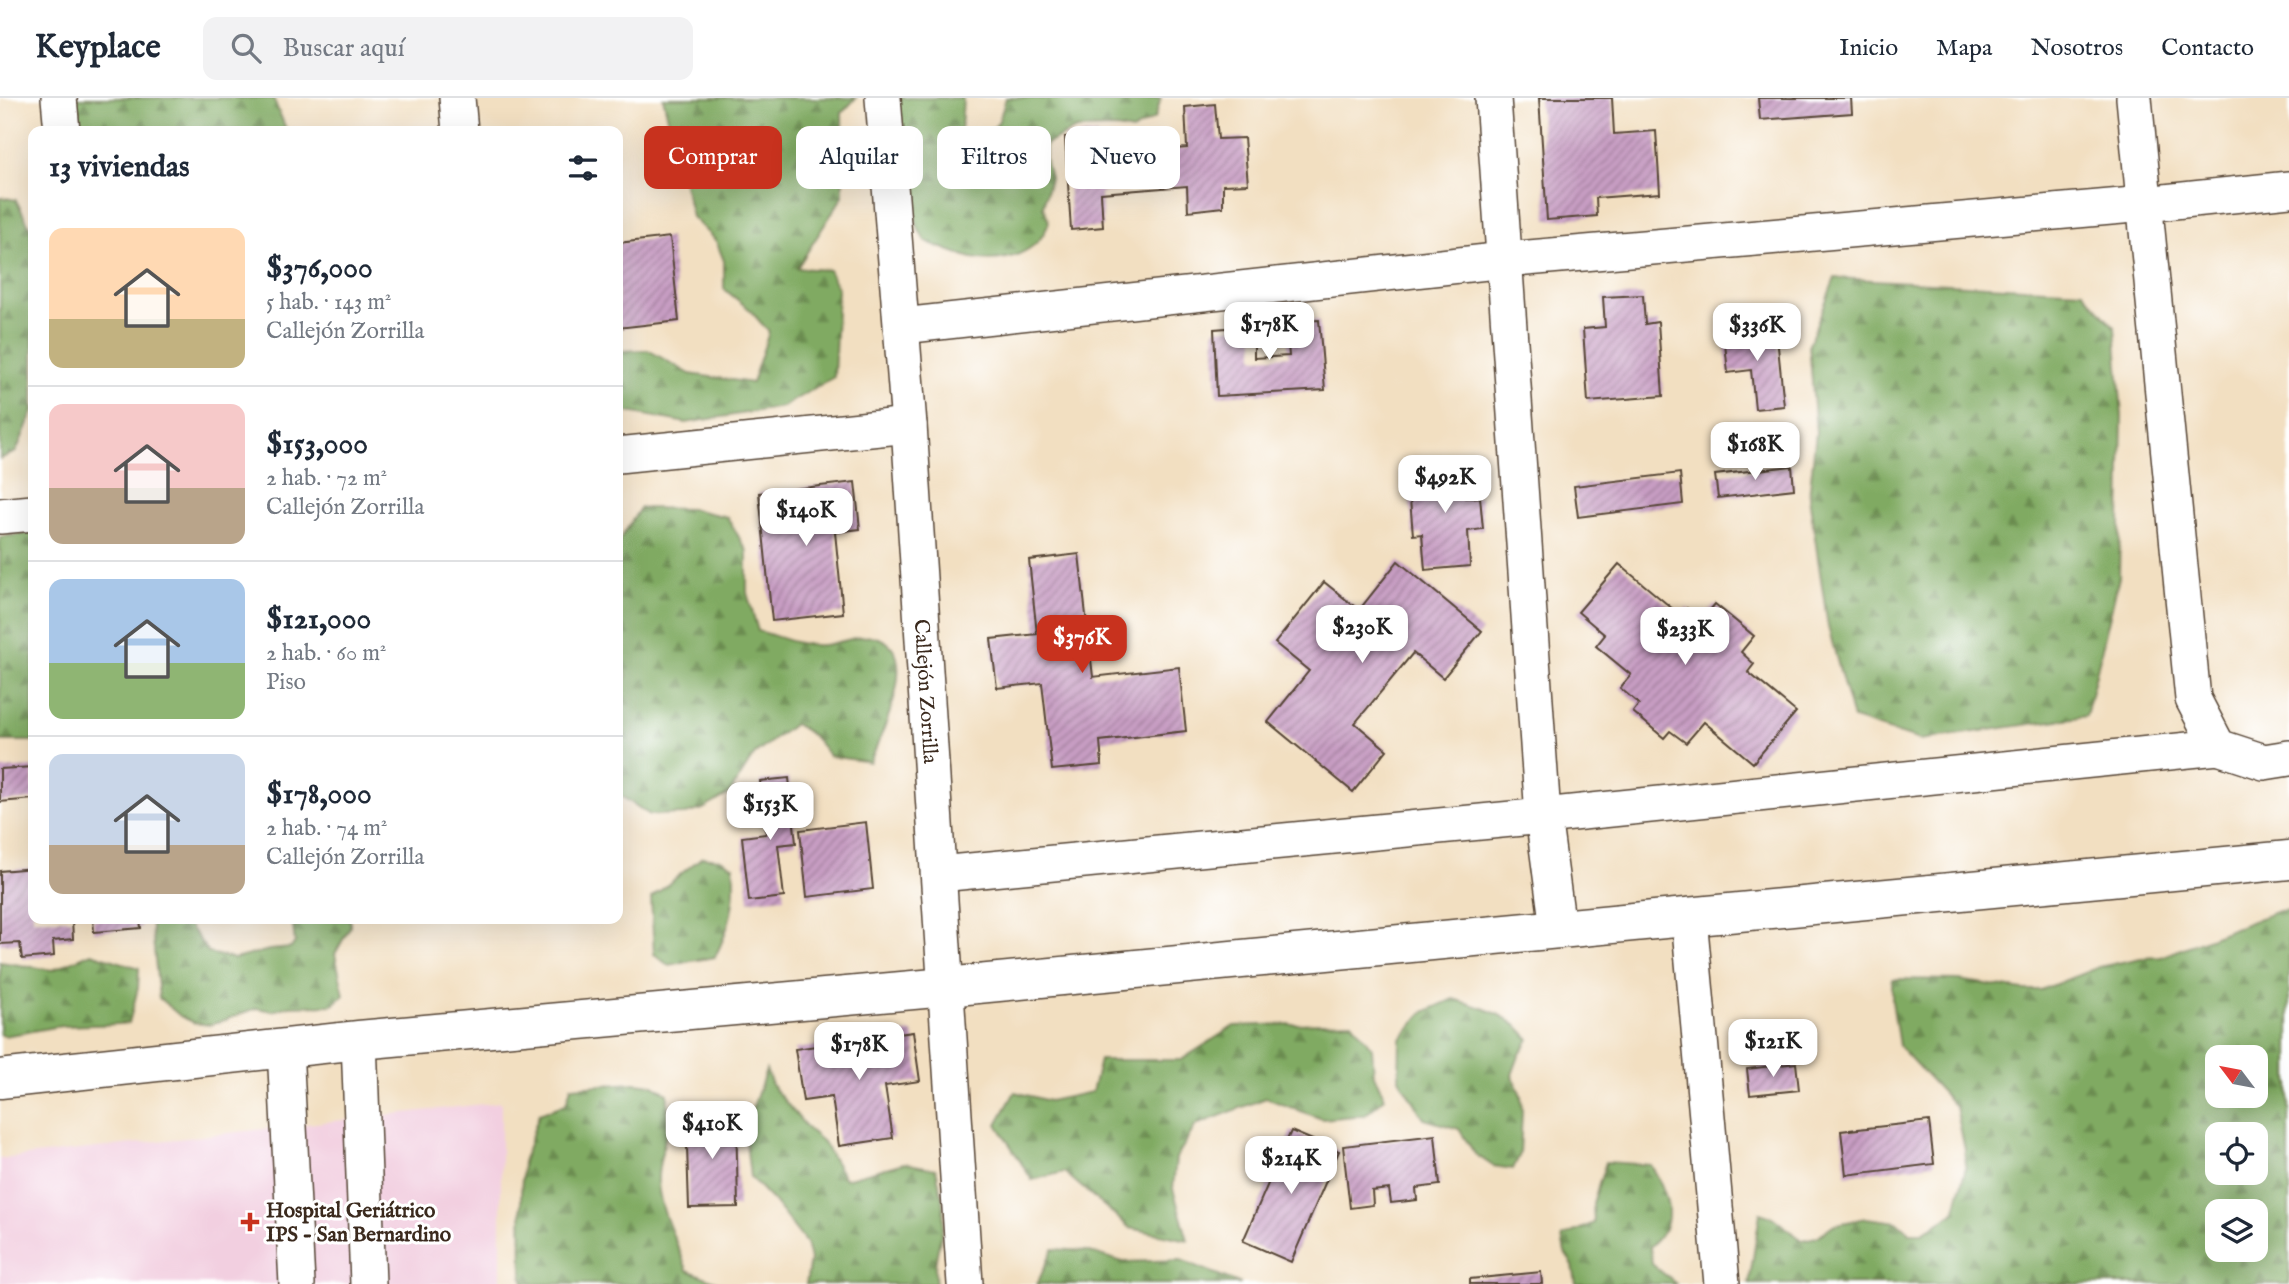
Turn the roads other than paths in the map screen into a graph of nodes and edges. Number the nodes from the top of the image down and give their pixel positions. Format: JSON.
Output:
{"nodes":[{"id":1,"x":59,"y":98,"type":"edge"},
{"id":2,"x":457,"y":98,"type":"edge"},
{"id":3,"x":883,"y":98,"type":"edge"},
{"id":4,"x":1493,"y":98,"type":"edge"},
{"id":5,"x":2134,"y":98,"type":"edge"},
{"id":6,"x":62,"y":126,"type":"edge"},
{"id":7,"x":460,"y":126,"type":"edge"},
{"id":8,"x":2289,"y":189,"type":"edge"},
{"id":9,"x":2145,"y":204,"type":"junction"},
{"id":10,"x":1505,"y":260,"type":"junction"},
{"id":11,"x":902,"y":326,"type":"junction"},
{"id":12,"x":909,"y":425,"type":"junction"},
{"id":13,"x":623,"y":454,"type":"edge"},
{"id":14,"x":28,"y":513,"type":"edge"},
{"id":15,"x":0,"y":516,"type":"edge"},
{"id":16,"x":2218,"y":747,"type":"junction"},
{"id":17,"x":2289,"y":758,"type":"edge"},
{"id":18,"x":1544,"y":816,"type":"junction"},
{"id":19,"x":2289,"y":860,"type":"edge"},
{"id":20,"x":939,"y":874,"type":"junction"},
{"id":21,"x":1689,"y":917,"type":"junction"},
{"id":22,"x":1558,"y":928,"type":"junction"},
{"id":23,"x":946,"y":987,"type":"junction"},
{"id":24,"x":359,"y":1040,"type":"junction"},
{"id":25,"x":285,"y":1048,"type":"junction"},
{"id":26,"x":0,"y":1079,"type":"edge"},
{"id":27,"x":297,"y":1284,"type":"edge"},
{"id":28,"x":368,"y":1284,"type":"edge"},
{"id":29,"x":965,"y":1284,"type":"edge"},
{"id":30,"x":1722,"y":1284,"type":"edge"}],
"edges":[{"from":1,"to":6,"type":"street"},
{"from":2,"to":7,"type":"street"},
{"from":3,"to":11,"type":"street","name":"Callejón Zorrilla"},
{"from":4,"to":10,"type":"street"},
{"from":5,"to":9,"type":"street"},
{"from":8,"to":9,"type":"street"},
{"from":9,"to":10,"type":"street"},
{"from":9,"to":16,"type":"street"},
{"from":10,"to":11,"type":"street"},
{"from":10,"to":18,"type":"street"},
{"from":11,"to":12,"type":"street","name":"Callejón Zorrilla"},
{"from":12,"to":13,"type":"street"},
{"from":12,"to":20,"type":"street","name":"Callejón Zorrilla"},
{"from":14,"to":15,"type":"street"},
{"from":16,"to":17,"type":"street"},
{"from":16,"to":18,"type":"street"},
{"from":18,"to":20,"type":"street"},
{"from":18,"to":22,"type":"street"},
{"from":19,"to":21,"type":"main road"},
{"from":20,"to":23,"type":"street","name":"Callejón Zorrilla"},
{"from":21,"to":22,"type":"main road"},
{"from":21,"to":30,"type":"street"},
{"from":22,"to":23,"type":"main road"},
{"from":23,"to":24,"type":"main road"},
{"from":23,"to":29,"type":"street","name":"Callejón Zorrilla"},
{"from":24,"to":25,"type":"main road"},
{"from":24,"to":28,"type":"street"},
{"from":25,"to":26,"type":"main road"},
{"from":25,"to":27,"type":"street"}]}
